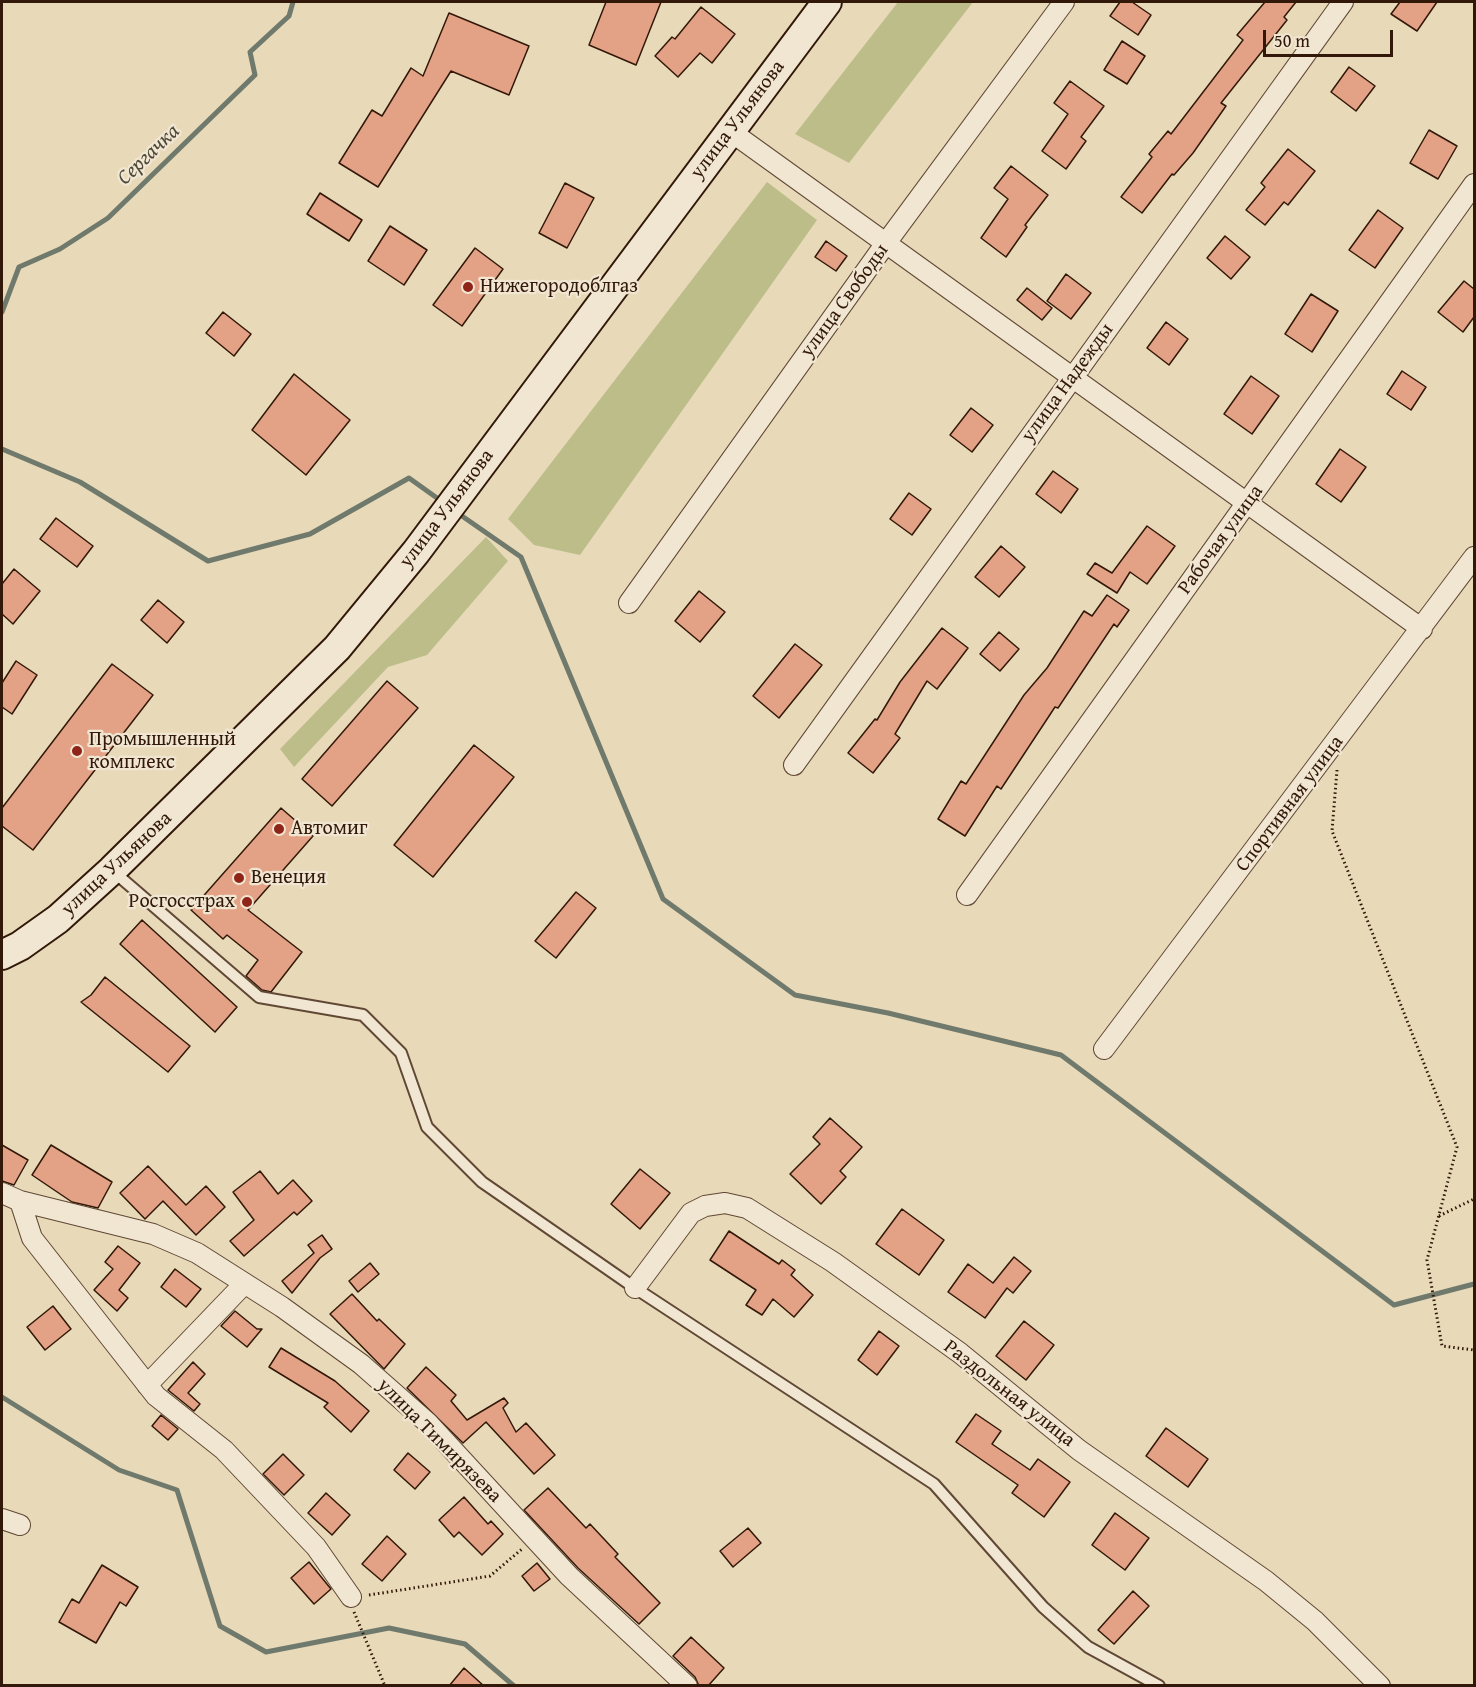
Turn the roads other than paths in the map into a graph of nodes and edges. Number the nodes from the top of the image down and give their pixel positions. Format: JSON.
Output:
{"nodes":[{"id":1,"x":827,"y":2,"type":"edge"},
{"id":2,"x":1064,"y":2,"type":"edge"},
{"id":3,"x":1343,"y":2,"type":"edge"},
{"id":4,"x":730,"y":131,"type":"junction"},
{"id":5,"x":1474,"y":184,"type":"edge"},
{"id":6,"x":886,"y":243,"type":"junction"},
{"id":7,"x":1072,"y":377,"type":"junction"},
{"id":8,"x":1247,"y":503,"type":"junction"},
{"id":9,"x":1474,"y":557,"type":"edge"},
{"id":10,"x":629,"y":603,"type":"dead end"},
{"id":11,"x":1422,"y":629,"type":"junction"},
{"id":12,"x":794,"y":765,"type":"dead end"},
{"id":13,"x":112,"y":870,"type":"junction"},
{"id":14,"x":967,"y":895,"type":"dead end"},
{"id":15,"x":2,"y":955,"type":"edge"},
{"id":16,"x":1104,"y":1049,"type":"dead end"},
{"id":17,"x":2,"y":1193,"type":"edge"},
{"id":18,"x":20,"y":1201,"type":"junction"},
{"id":19,"x":244,"y":1284,"type":"junction"},
{"id":20,"x":635,"y":1288,"type":"junction"},
{"id":21,"x":147,"y":1385,"type":"junction"},
{"id":22,"x":352,"y":1604,"type":"road end"},
{"id":23,"x":687,"y":1686,"type":"edge"},
{"id":24,"x":1159,"y":1686,"type":"edge"},
{"id":25,"x":1380,"y":1686,"type":"edge"}],
"edges":[{"from":1,"to":4,"type":"main road","name":"улица Ульянова"},
{"from":2,"to":6,"type":"street","name":"улица Свободы"},
{"from":3,"to":7,"type":"street","name":"улица Надежды"},
{"from":4,"to":6,"type":"street"},
{"from":4,"to":13,"type":"main road","name":"улица Ульянова"},
{"from":5,"to":8,"type":"street","name":"Рабочая улица"},
{"from":6,"to":7,"type":"street"},
{"from":6,"to":10,"type":"street","name":"улица Свободы"},
{"from":7,"to":8,"type":"street"},
{"from":7,"to":12,"type":"street","name":"улица Надежды"},
{"from":8,"to":11,"type":"street"},
{"from":8,"to":14,"type":"street","name":"Рабочая улица"},
{"from":9,"to":11,"type":"street","name":"Спортивная улица"},
{"from":11,"to":16,"type":"street","name":"Спортивная улица"},
{"from":13,"to":15,"type":"main road","name":"улица Ульянова"},
{"from":13,"to":20,"type":"lane"},
{"from":17,"to":18,"type":"street","name":"улица Тимирязева"},
{"from":18,"to":19,"type":"street","name":"улица Тимирязева"},
{"from":18,"to":21,"type":"street"},
{"from":19,"to":21,"type":"street"},
{"from":19,"to":23,"type":"street","name":"улица Тимирязева"},
{"from":20,"to":24,"type":"lane"},
{"from":20,"to":25,"type":"street","name":"Раздольная улица"},
{"from":21,"to":22,"type":"street"}]}
